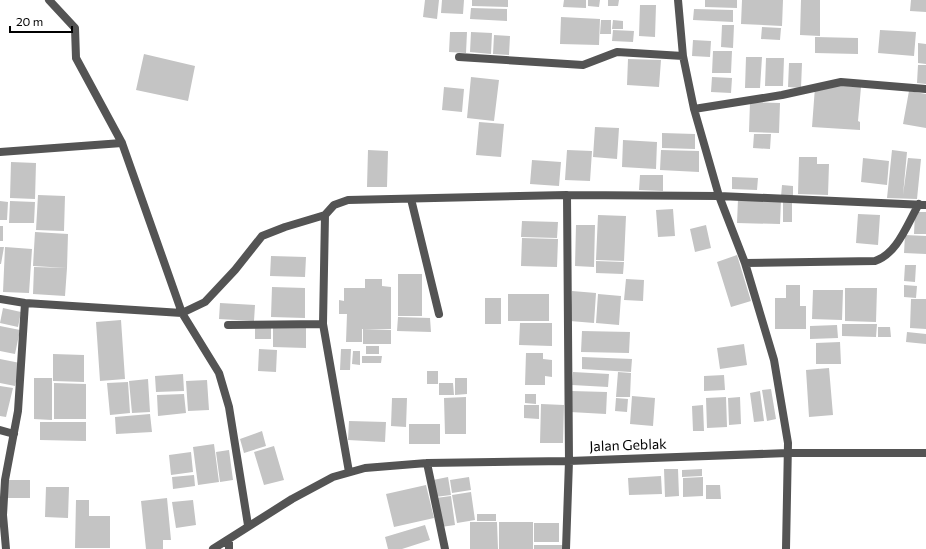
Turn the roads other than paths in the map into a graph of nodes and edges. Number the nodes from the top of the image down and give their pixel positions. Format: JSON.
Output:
{"nodes":[{"id":1,"x":49,"y":0,"type":"edge"},
{"id":2,"x":678,"y":0,"type":"edge"},
{"id":3,"x":683,"y":56,"type":"junction"},
{"id":4,"x":459,"y":57,"type":"dead end"},
{"id":5,"x":926,"y":89,"type":"edge"},
{"id":6,"x":694,"y":109,"type":"junction"},
{"id":7,"x":122,"y":143,"type":"junction"},
{"id":8,"x":0,"y":152,"type":"edge"},
{"id":9,"x":567,"y":195,"type":"junction"},
{"id":10,"x":719,"y":196,"type":"junction"},
{"id":11,"x":412,"y":199,"type":"junction"},
{"id":12,"x":922,"y":204,"type":"edge"},
{"id":13,"x":325,"y":215,"type":"junction"},
{"id":14,"x":745,"y":263,"type":"junction"},
{"id":15,"x":0,"y":298,"type":"edge"},
{"id":16,"x":25,"y":303,"type":"junction"},
{"id":17,"x":185,"y":312,"type":"junction"},
{"id":18,"x":439,"y":314,"type":"dead end"},
{"id":19,"x":323,"y":324,"type":"junction"},
{"id":20,"x":228,"y":325,"type":"dead end"},
{"id":21,"x":0,"y":430,"type":"edge"},
{"id":22,"x":14,"y":434,"type":"junction"},
{"id":23,"x":788,"y":453,"type":"junction"},
{"id":24,"x":926,"y":453,"type":"edge"},
{"id":25,"x":569,"y":461,"type":"junction"},
{"id":26,"x":427,"y":463,"type":"junction"},
{"id":27,"x":349,"y":472,"type":"junction"},
{"id":28,"x":2,"y":515,"type":"edge"},
{"id":29,"x":248,"y":525,"type":"junction"},
{"id":30,"x":229,"y":538,"type":"junction"},
{"id":31,"x":6,"y":549,"type":"edge"},
{"id":32,"x":213,"y":549,"type":"edge"},
{"id":33,"x":229,"y":549,"type":"edge"},
{"id":34,"x":445,"y":549,"type":"edge"},
{"id":35,"x":566,"y":549,"type":"edge"},
{"id":36,"x":786,"y":549,"type":"edge"}],
"edges":[{"from":1,"to":7,"type":"street"},
{"from":2,"to":3,"type":"street"},
{"from":3,"to":4,"type":"street"},
{"from":3,"to":6,"type":"street"},
{"from":5,"to":6,"type":"street"},
{"from":6,"to":10,"type":"street"},
{"from":7,"to":8,"type":"street"},
{"from":7,"to":17,"type":"street"},
{"from":9,"to":10,"type":"street"},
{"from":9,"to":11,"type":"street"},
{"from":9,"to":25,"type":"street"},
{"from":10,"to":12,"type":"street"},
{"from":10,"to":14,"type":"street"},
{"from":11,"to":13,"type":"street"},
{"from":11,"to":18,"type":"street"},
{"from":12,"to":14,"type":"street"},
{"from":13,"to":17,"type":"street"},
{"from":13,"to":19,"type":"street"},
{"from":14,"to":23,"type":"street"},
{"from":15,"to":16,"type":"street"},
{"from":16,"to":17,"type":"street"},
{"from":16,"to":22,"type":"street"},
{"from":17,"to":29,"type":"street"},
{"from":19,"to":20,"type":"street"},
{"from":19,"to":27,"type":"street"},
{"from":21,"to":22,"type":"street"},
{"from":22,"to":28,"type":"street"},
{"from":23,"to":24,"type":"street","name":"Jalan Geblak"},
{"from":23,"to":25,"type":"street","name":"Jalan Geblak"},
{"from":23,"to":36,"type":"street"},
{"from":25,"to":26,"type":"street","name":"Jalan Geblak"},
{"from":25,"to":35,"type":"street"},
{"from":26,"to":27,"type":"street","name":"Jalan Geblak"},
{"from":26,"to":34,"type":"street"},
{"from":27,"to":29,"type":"street","name":"Jalan Geblak"},
{"from":28,"to":31,"type":"street"},
{"from":29,"to":30,"type":"street","name":"Jalan Geblak"},
{"from":30,"to":32,"type":"street","name":"Jalan Geblak"},
{"from":30,"to":33,"type":"street"}]}
